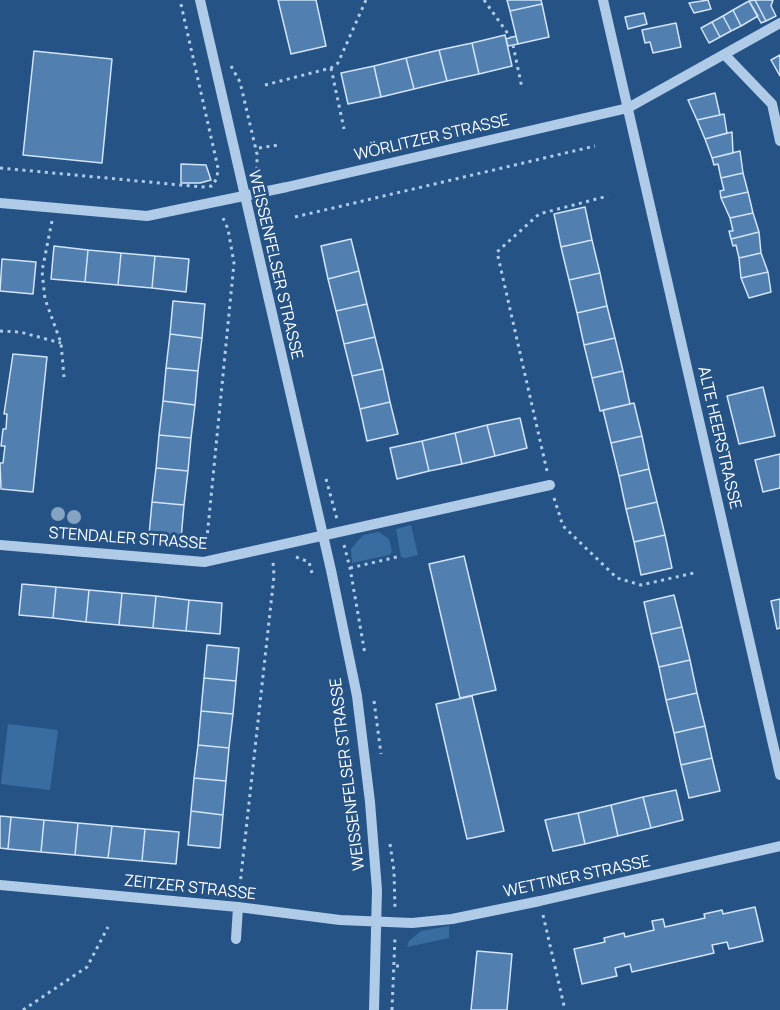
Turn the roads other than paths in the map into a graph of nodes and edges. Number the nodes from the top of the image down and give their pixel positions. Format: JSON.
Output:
{"nodes":[{"id":1,"x":200,"y":0,"type":"edge"},
{"id":2,"x":603,"y":0,"type":"edge"},
{"id":3,"x":780,"y":23,"type":"edge"},
{"id":4,"x":725,"y":55,"type":"junction"},
{"id":5,"x":628,"y":108,"type":"junction"},
{"id":6,"x":780,"y":141,"type":"edge"},
{"id":7,"x":243,"y":196,"type":"junction"},
{"id":8,"x":0,"y":203,"type":"edge"},
{"id":9,"x":550,"y":485,"type":"road end"},
{"id":10,"x":323,"y":536,"type":"junction"},
{"id":11,"x":0,"y":545,"type":"edge"},
{"id":12,"x":780,"y":776,"type":"edge"},
{"id":13,"x":780,"y":846,"type":"edge"},
{"id":14,"x":0,"y":885,"type":"edge"},
{"id":15,"x":238,"y":907,"type":"junction"},
{"id":16,"x":378,"y":922,"type":"junction"},
{"id":17,"x":236,"y":939,"type":"dead end"},
{"id":18,"x":374,"y":1010,"type":"edge"}],
"edges":[{"from":1,"to":7,"type":"street","name":"WEISSENFELSER STRASSE"},
{"from":2,"to":5,"type":"street","name":"ALTE HEERSTRASSE"},
{"from":3,"to":4,"type":"street"},
{"from":4,"to":5,"type":"street"},
{"from":4,"to":6,"type":"street"},
{"from":5,"to":7,"type":"street","name":"WÖRLITZER STRASSE"},
{"from":5,"to":12,"type":"street","name":"ALTE HEERSTRASSE"},
{"from":7,"to":8,"type":"street","name":"WÖRLITZER STRASSE"},
{"from":7,"to":10,"type":"street","name":"WEISSENFELSER STRASSE"},
{"from":9,"to":10,"type":"street"},
{"from":10,"to":11,"type":"street","name":"STENDALER STRASSE"},
{"from":10,"to":16,"type":"street","name":"WEISSENFELSER STRASSE"},
{"from":13,"to":16,"type":"street","name":"WETTINER STRASSE"},
{"from":14,"to":15,"type":"street","name":"ZEITZER STRASSE"},
{"from":15,"to":16,"type":"street","name":"ZEITZER STRASSE"},
{"from":15,"to":17,"type":"street"},
{"from":16,"to":18,"type":"street","name":"WEISSENFELSER STRASSE"}]}
